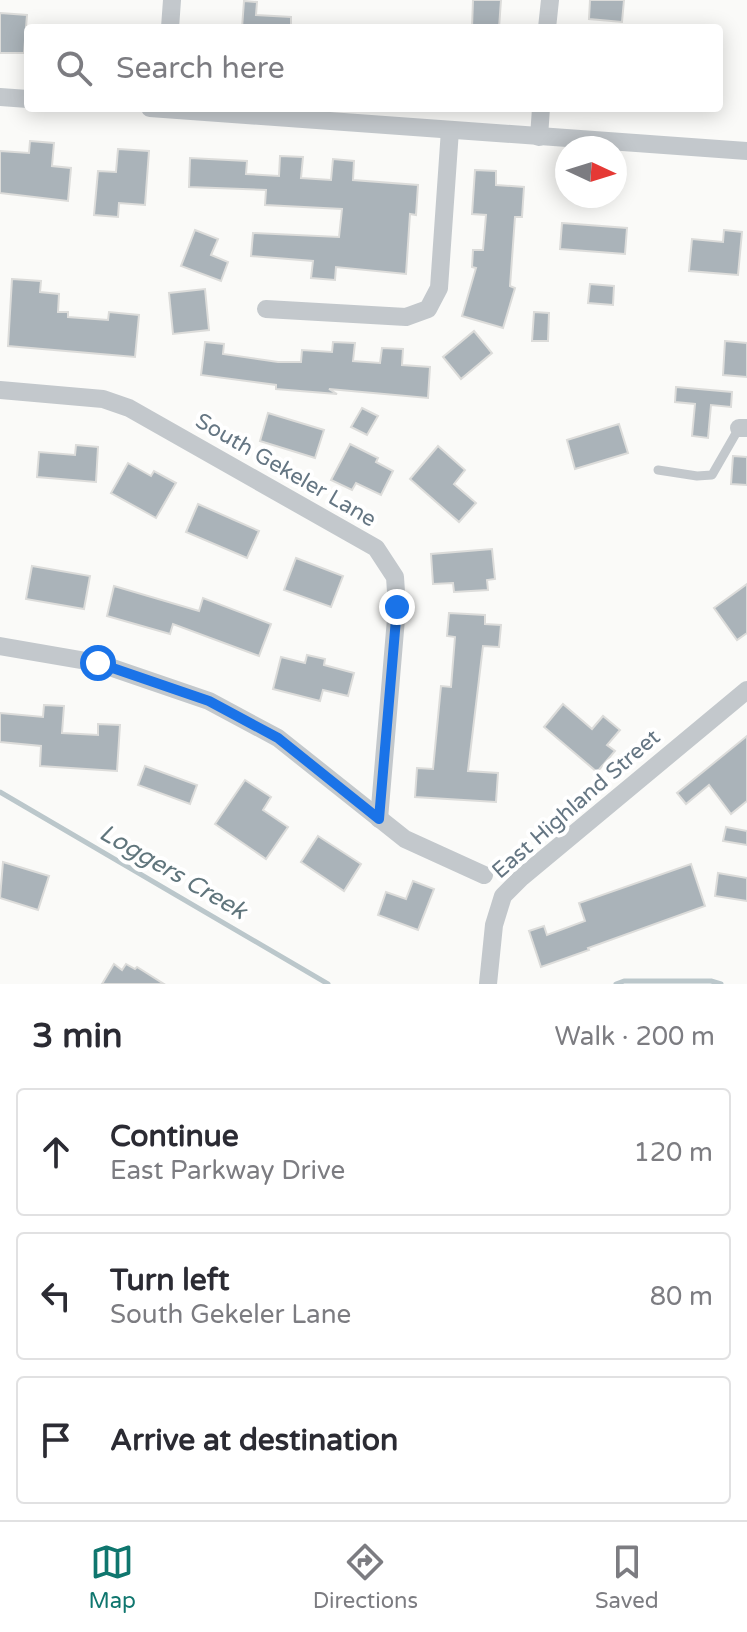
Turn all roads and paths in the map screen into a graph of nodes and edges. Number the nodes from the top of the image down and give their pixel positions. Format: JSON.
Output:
{"nodes":[{"id":1,"x":172,"y":0,"type":"edge"},
{"id":2,"x":550,"y":0,"type":"edge"},
{"id":3,"x":170,"y":24,"type":"edge"},
{"id":4,"x":547,"y":24,"type":"edge"},
{"id":5,"x":0,"y":97,"type":"edge"},
{"id":6,"x":24,"y":99,"type":"edge"},
{"id":7,"x":216,"y":112,"type":"edge"},
{"id":8,"x":541,"y":112,"type":"edge"},
{"id":9,"x":450,"y":130,"type":"junction"},
{"id":10,"x":539,"y":137,"type":"junction"},
{"id":11,"x":747,"y":151,"type":"edge"},
{"id":12,"x":266,"y":309,"type":"dead end"},
{"id":13,"x":0,"y":390,"type":"edge"},
{"id":14,"x":743,"y":428,"type":"edge"},
{"id":15,"x":658,"y":470,"type":"dead end"},
{"id":16,"x":0,"y":646,"type":"edge"},
{"id":17,"x":747,"y":690,"type":"edge"},
{"id":18,"x":379,"y":819,"type":"junction"},
{"id":19,"x":484,"y":875,"type":"dead end"},
{"id":20,"x":488,"y":984,"type":"edge"}],
"edges":[{"from":1,"to":3,"type":"street"},
{"from":2,"to":4,"type":"street"},
{"from":5,"to":6,"type":"street"},
{"from":7,"to":9,"type":"street"},
{"from":8,"to":10,"type":"street"},
{"from":9,"to":10,"type":"street"},
{"from":9,"to":12,"type":"street"},
{"from":10,"to":11,"type":"street"},
{"from":13,"to":18,"type":"street","name":"South Gekeler Lane"},
{"from":14,"to":15,"type":"lane"},
{"from":16,"to":18,"type":"street"},
{"from":17,"to":20,"type":"street","name":"East Highland Street"},
{"from":18,"to":19,"type":"street"}]}
